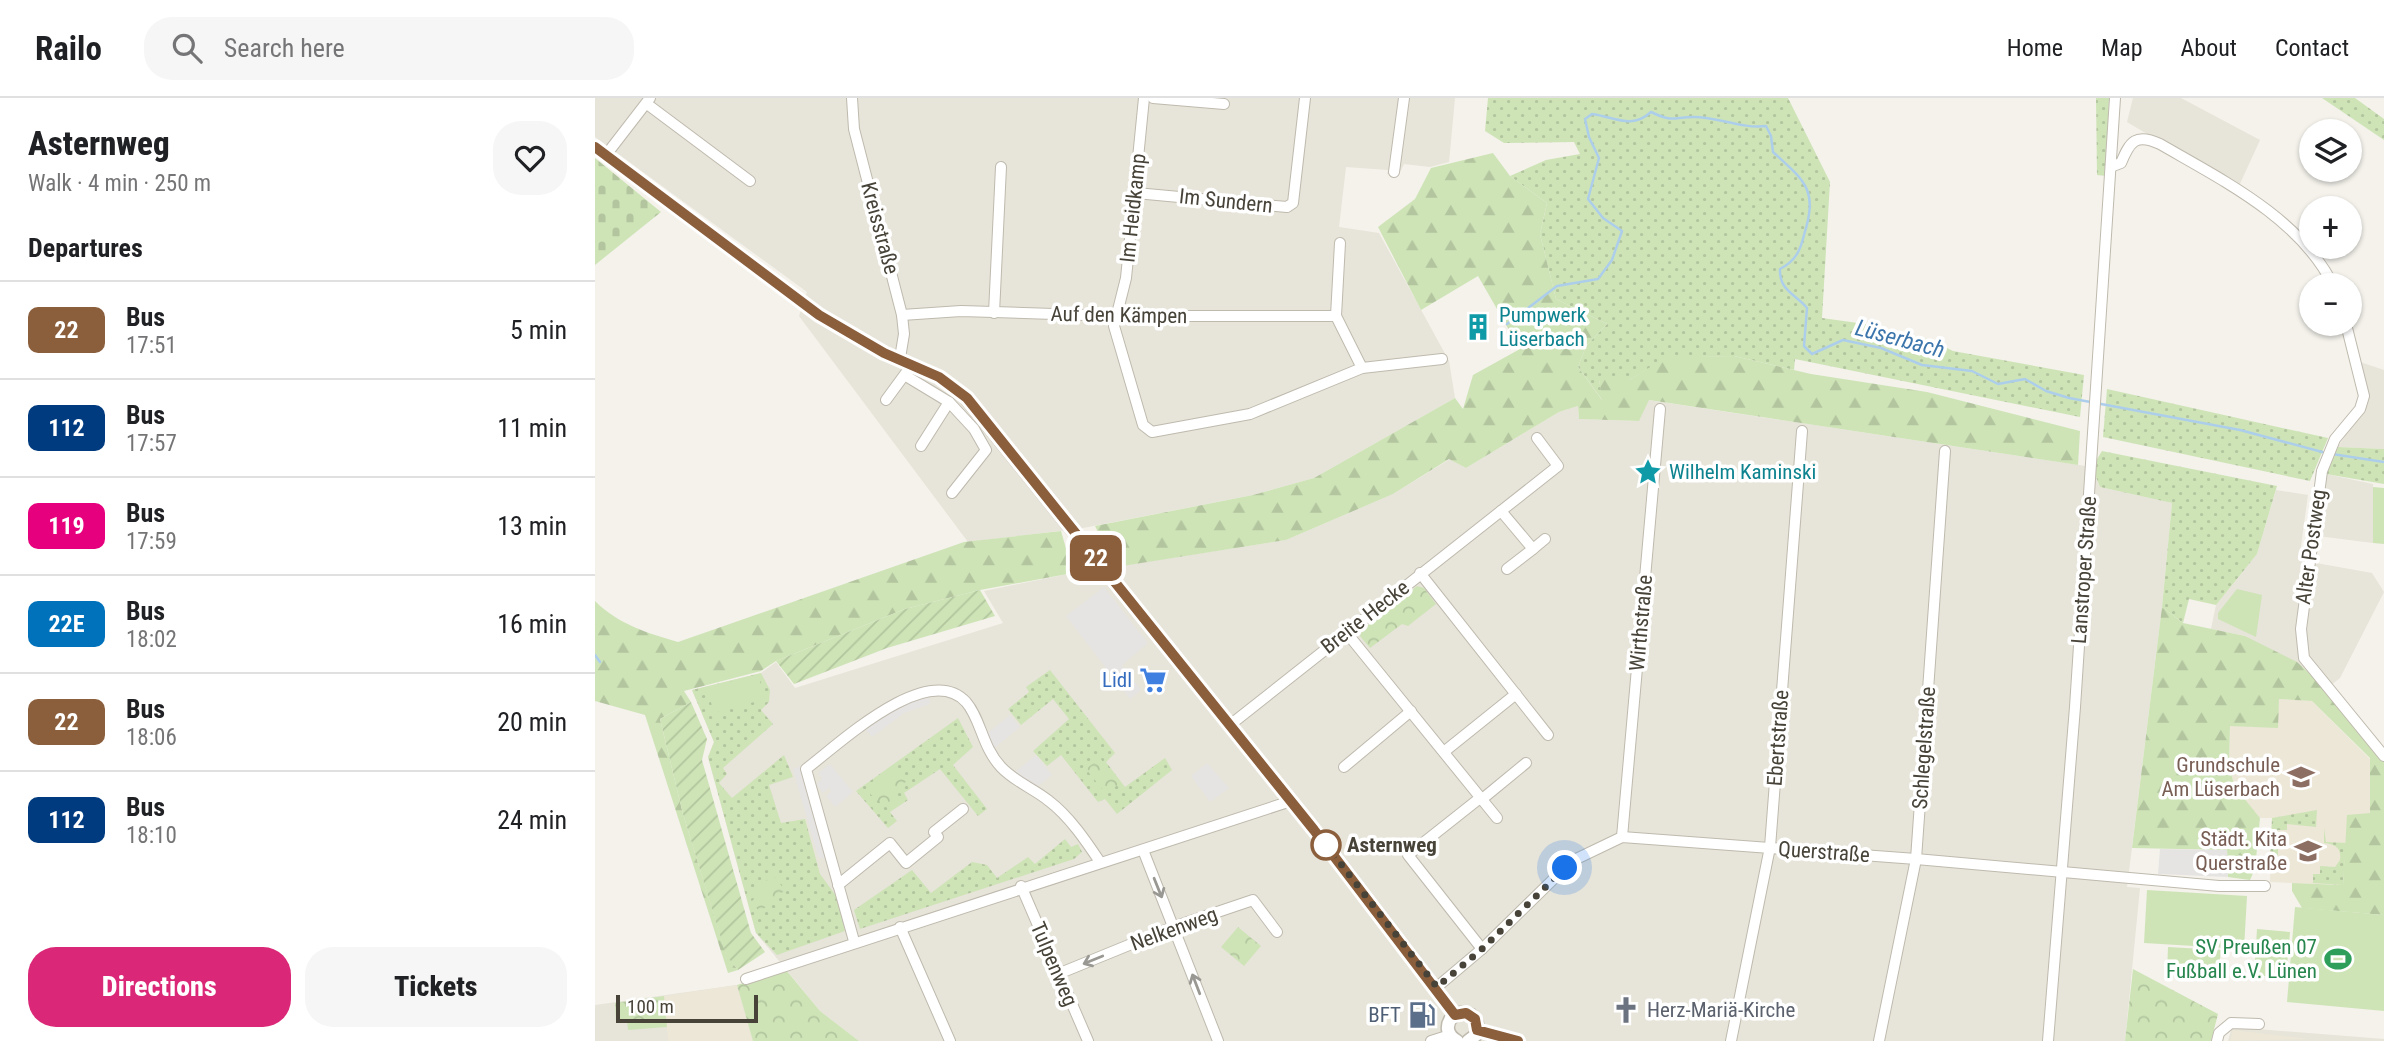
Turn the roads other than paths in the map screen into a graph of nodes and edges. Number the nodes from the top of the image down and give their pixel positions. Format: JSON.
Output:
{"nodes":[{"id":1,"x":852,"y":98,"type":"edge"},
{"id":2,"x":1145,"y":98,"type":"edge"},
{"id":3,"x":1153,"y":98,"type":"edge"},
{"id":4,"x":1305,"y":98,"type":"edge"},
{"id":5,"x":1404,"y":98,"type":"edge"},
{"id":6,"x":2116,"y":98,"type":"edge"},
{"id":7,"x":649,"y":101,"type":"edge"},
{"id":8,"x":1224,"y":104,"type":"dead end"},
{"id":9,"x":600,"y":151,"type":"edge"},
{"id":10,"x":2113,"y":166,"type":"junction"},
{"id":11,"x":1001,"y":167,"type":"dead end"},
{"id":12,"x":1394,"y":172,"type":"dead end"},
{"id":13,"x":750,"y":181,"type":"dead end"},
{"id":14,"x":1136,"y":193,"type":"junction"},
{"id":15,"x":1340,"y":243,"type":"dead end"},
{"id":16,"x":2327,"y":273,"type":"edge"},
{"id":17,"x":994,"y":313,"type":"junction"},
{"id":18,"x":902,"y":315,"type":"junction"},
{"id":19,"x":1115,"y":316,"type":"junction"},
{"id":20,"x":1336,"y":316,"type":"junction"},
{"id":21,"x":2349,"y":336,"type":"edge"},
{"id":22,"x":1442,"y":359,"type":"dead end"},
{"id":23,"x":905,"y":360,"type":"junction"},
{"id":24,"x":1362,"y":368,"type":"junction"},
{"id":25,"x":906,"y":376,"type":"junction"},
{"id":26,"x":886,"y":400,"type":"dead end"},
{"id":27,"x":949,"y":402,"type":"junction"},
{"id":28,"x":1660,"y":409,"type":"dead end"},
{"id":29,"x":1802,"y":431,"type":"dead end"},
{"id":30,"x":1537,"y":438,"type":"dead end"},
{"id":31,"x":921,"y":446,"type":"dead end"},
{"id":32,"x":1945,"y":451,"type":"dead end"},
{"id":33,"x":952,"y":493,"type":"dead end"},
{"id":34,"x":1501,"y":511,"type":"junction"},
{"id":35,"x":1545,"y":540,"type":"dead end"},
{"id":36,"x":1533,"y":549,"type":"junction"},
{"id":37,"x":1507,"y":569,"type":"dead end"},
{"id":38,"x":1420,"y":573,"type":"junction"},
{"id":39,"x":1346,"y":632,"type":"junction"},
{"id":40,"x":1516,"y":694,"type":"junction"},
{"id":41,"x":1411,"y":711,"type":"junction"},
{"id":42,"x":1230,"y":724,"type":"junction"},
{"id":43,"x":1548,"y":735,"type":"dead end"},
{"id":44,"x":1445,"y":751,"type":"junction"},
{"id":45,"x":2384,"y":757,"type":"edge"},
{"id":46,"x":1526,"y":763,"type":"dead end"},
{"id":47,"x":1344,"y":767,"type":"dead end"},
{"id":48,"x":1481,"y":799,"type":"junction"},
{"id":49,"x":1291,"y":801,"type":"junction"},
{"id":50,"x":963,"y":809,"type":"dead end"},
{"id":51,"x":1497,"y":818,"type":"dead end"},
{"id":52,"x":1622,"y":837,"type":"junction"},
{"id":53,"x":1770,"y":847,"type":"junction"},
{"id":54,"x":1143,"y":850,"type":"junction"},
{"id":55,"x":1916,"y":859,"type":"junction"},
{"id":56,"x":1100,"y":862,"type":"junction"},
{"id":57,"x":2061,"y":873,"type":"junction"},
{"id":58,"x":838,"y":885,"type":"junction"},
{"id":59,"x":1021,"y":886,"type":"junction"},
{"id":60,"x":2265,"y":886,"type":"dead end"},
{"id":61,"x":900,"y":927,"type":"junction"},
{"id":62,"x":1173,"y":927,"type":"junction"},
{"id":63,"x":1277,"y":932,"type":"dead end"},
{"id":64,"x":854,"y":941,"type":"junction"},
{"id":65,"x":1482,"y":949,"type":"junction"},
{"id":66,"x":1058,"y":974,"type":"junction"},
{"id":67,"x":745,"y":979,"type":"dead end"},
{"id":68,"x":1437,"y":987,"type":"junction"},
{"id":69,"x":1455,"y":1015,"type":"junction"},
{"id":70,"x":2259,"y":1024,"type":"dead end"},
{"id":71,"x":1477,"y":1030,"type":"junction"},
{"id":72,"x":1453,"y":1038,"type":"edge"},
{"id":73,"x":950,"y":1041,"type":"edge"},
{"id":74,"x":1088,"y":1041,"type":"edge"},
{"id":75,"x":1218,"y":1041,"type":"edge"},
{"id":76,"x":1431,"y":1041,"type":"edge"},
{"id":77,"x":1468,"y":1041,"type":"edge"},
{"id":78,"x":1518,"y":1041,"type":"edge"},
{"id":79,"x":1731,"y":1041,"type":"edge"},
{"id":80,"x":1879,"y":1041,"type":"edge"},
{"id":81,"x":2048,"y":1041,"type":"edge"},
{"id":82,"x":2217,"y":1041,"type":"edge"}],
"edges":[{"from":1,"to":18,"type":"street","name":"Kreisstraße"},
{"from":2,"to":14,"type":"street","name":"Im Heidkamp"},
{"from":3,"to":8,"type":"street"},
{"from":4,"to":14,"type":"street","name":"Im Sundern"},
{"from":5,"to":12,"type":"street"},
{"from":6,"to":10,"type":"street","name":"Lanstroper Straße"},
{"from":7,"to":9,"type":"street"},
{"from":7,"to":13,"type":"street"},
{"from":9,"to":23,"type":"street"},
{"from":10,"to":16,"type":"street"},
{"from":10,"to":57,"type":"street","name":"Lanstroper Straße"},
{"from":11,"to":17,"type":"street"},
{"from":14,"to":19,"type":"street","name":"Im Heidkamp"},
{"from":15,"to":20,"type":"street"},
{"from":17,"to":18,"type":"street","name":"Auf den Kämpen"},
{"from":17,"to":19,"type":"street","name":"Auf den Kämpen"},
{"from":18,"to":23,"type":"street","name":"Kreisstraße"},
{"from":19,"to":20,"type":"street","name":"Auf den Kämpen"},
{"from":19,"to":24,"type":"street"},
{"from":20,"to":24,"type":"street"},
{"from":21,"to":45,"type":"street","name":"Alter Postweg"},
{"from":22,"to":24,"type":"street"},
{"from":23,"to":25,"type":"street","name":"Kreisstraße"},
{"from":23,"to":42,"type":"street"},
{"from":25,"to":26,"type":"street"},
{"from":25,"to":27,"type":"street"},
{"from":27,"to":31,"type":"street"},
{"from":27,"to":33,"type":"street"},
{"from":28,"to":52,"type":"street","name":"Wirthstraße"},
{"from":29,"to":53,"type":"street","name":"Ebertstraße"},
{"from":30,"to":34,"type":"street","name":"Breite Hecke"},
{"from":32,"to":55,"type":"street","name":"Schlegelstraße"},
{"from":34,"to":36,"type":"street"},
{"from":34,"to":38,"type":"street","name":"Breite Hecke"},
{"from":35,"to":36,"type":"street"},
{"from":36,"to":37,"type":"street"},
{"from":38,"to":39,"type":"street","name":"Breite Hecke"},
{"from":38,"to":40,"type":"street"},
{"from":39,"to":41,"type":"street"},
{"from":39,"to":42,"type":"street","name":"Breite Hecke"},
{"from":40,"to":43,"type":"street"},
{"from":40,"to":44,"type":"street"},
{"from":41,"to":44,"type":"street"},
{"from":41,"to":47,"type":"street"},
{"from":42,"to":49,"type":"street"},
{"from":44,"to":48,"type":"street"},
{"from":46,"to":48,"type":"street"},
{"from":48,"to":51,"type":"street"},
{"from":48,"to":65,"type":"street"},
{"from":49,"to":54,"type":"street"},
{"from":49,"to":68,"type":"street"},
{"from":50,"to":58,"type":"street"},
{"from":52,"to":53,"type":"street","name":"Querstraße"},
{"from":52,"to":65,"type":"street","name":"Querstraße"},
{"from":53,"to":55,"type":"street","name":"Querstraße"},
{"from":53,"to":79,"type":"street","name":"Ebertstraße"},
{"from":54,"to":56,"type":"street"},
{"from":54,"to":62,"type":"street","one_way":true},
{"from":55,"to":57,"type":"street","name":"Querstraße"},
{"from":55,"to":80,"type":"street","name":"Schlegelstraße"},
{"from":56,"to":58,"type":"street"},
{"from":56,"to":59,"type":"street"},
{"from":57,"to":60,"type":"street","name":"Querstraße"},
{"from":57,"to":81,"type":"street","name":"Lanstroper Straße"},
{"from":58,"to":64,"type":"street"},
{"from":59,"to":61,"type":"street"},
{"from":59,"to":66,"type":"street","name":"Tulpenweg"},
{"from":61,"to":64,"type":"street"},
{"from":61,"to":73,"type":"street"},
{"from":62,"to":63,"type":"street","name":"Nelkenweg"},
{"from":62,"to":66,"type":"street","name":"Nelkenweg","one_way":true},
{"from":75,"to":62,"type":"street","one_way":true},
{"from":64,"to":67,"type":"street"},
{"from":65,"to":68,"type":"street","name":"Querstraße"},
{"from":66,"to":74,"type":"street","name":"Tulpenweg"},
{"from":68,"to":69,"type":"street"},
{"from":69,"to":71,"type":"street"},
{"from":69,"to":72,"type":"street"},
{"from":70,"to":82,"type":"street"},
{"from":71,"to":77,"type":"street"},
{"from":71,"to":78,"type":"street"},
{"from":72,"to":76,"type":"street"}]}
